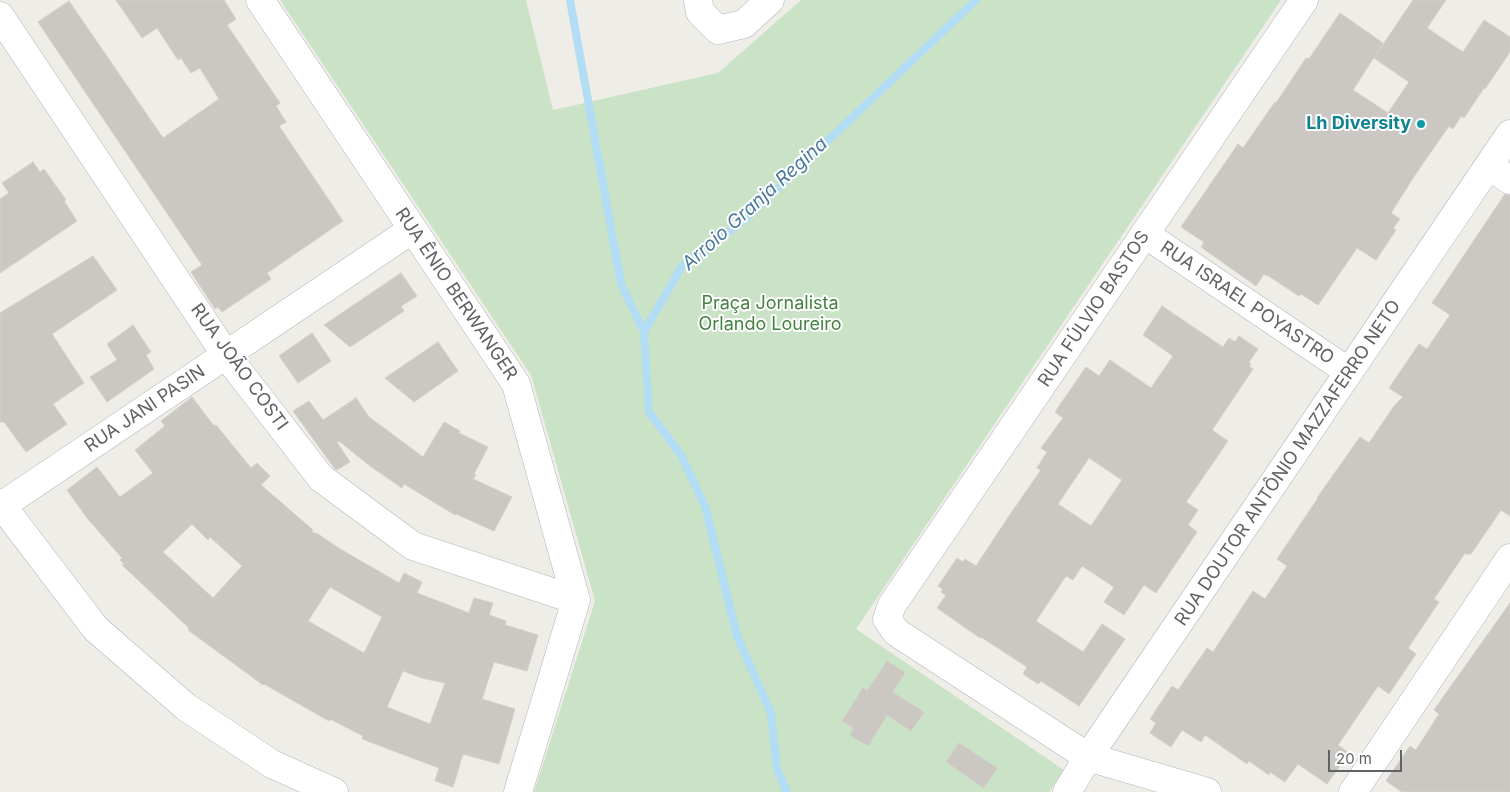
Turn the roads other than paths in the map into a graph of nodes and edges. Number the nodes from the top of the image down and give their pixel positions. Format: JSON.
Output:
{"nodes":[{"id":1,"x":260,"y":0,"type":"edge"},
{"id":2,"x":698,"y":0,"type":"edge"},
{"id":3,"x":770,"y":0,"type":"edge"},
{"id":4,"x":1304,"y":0,"type":"edge"},
{"id":5,"x":0,"y":16,"type":"edge"},
{"id":6,"x":1510,"y":134,"type":"edge"},
{"id":7,"x":1499,"y":173,"type":"edge"},
{"id":8,"x":413,"y":229,"type":"junction"},
{"id":9,"x":1145,"y":234,"type":"junction"},
{"id":10,"x":226,"y":355,"type":"junction"},
{"id":11,"x":1349,"y":372,"type":"junction"},
{"id":12,"x":1,"y":505,"type":"edge"},
{"id":13,"x":1510,"y":558,"type":"edge"},
{"id":14,"x":576,"y":600,"type":"junction"},
{"id":15,"x":1088,"y":757,"type":"junction"},
{"id":16,"x":334,"y":792,"type":"edge"},
{"id":17,"x":518,"y":792,"type":"edge"},
{"id":18,"x":1067,"y":792,"type":"edge"},
{"id":19,"x":1207,"y":792,"type":"edge"},
{"id":20,"x":1353,"y":792,"type":"edge"}],
"edges":[{"from":1,"to":8,"type":"street","name":"RUA ÊNIO BERWANGER"},
{"from":2,"to":3,"type":"street"},
{"from":4,"to":9,"type":"street","name":"RUA FÚLVIO BASTOS"},
{"from":5,"to":10,"type":"street","name":"RUA JOÃO COSTI"},
{"from":6,"to":7,"type":"street","name":"RUA DOUTOR ANTÔNIO MAZZAFERRO NETO"},
{"from":7,"to":11,"type":"street","name":"RUA DOUTOR ANTÔNIO MAZZAFERRO NETO"},
{"from":8,"to":10,"type":"street","name":"RUA JANI PASIN"},
{"from":8,"to":14,"type":"street","name":"RUA ÊNIO BERWANGER"},
{"from":9,"to":11,"type":"street","name":"RUA ISRAEL POYASTRO"},
{"from":9,"to":15,"type":"street","name":"RUA FÚLVIO BASTOS"},
{"from":10,"to":12,"type":"street","name":"RUA JANI PASIN"},
{"from":10,"to":14,"type":"street","name":"RUA JOÃO COSTI"},
{"from":11,"to":15,"type":"street","name":"RUA DOUTOR ANTÔNIO MAZZAFERRO NETO"},
{"from":12,"to":16,"type":"street"},
{"from":13,"to":20,"type":"street"},
{"from":14,"to":17,"type":"street"},
{"from":15,"to":18,"type":"street","name":"RUA DOUTOR ANTÔNIO MAZZAFERRO NETO"},
{"from":15,"to":19,"type":"street"}]}
